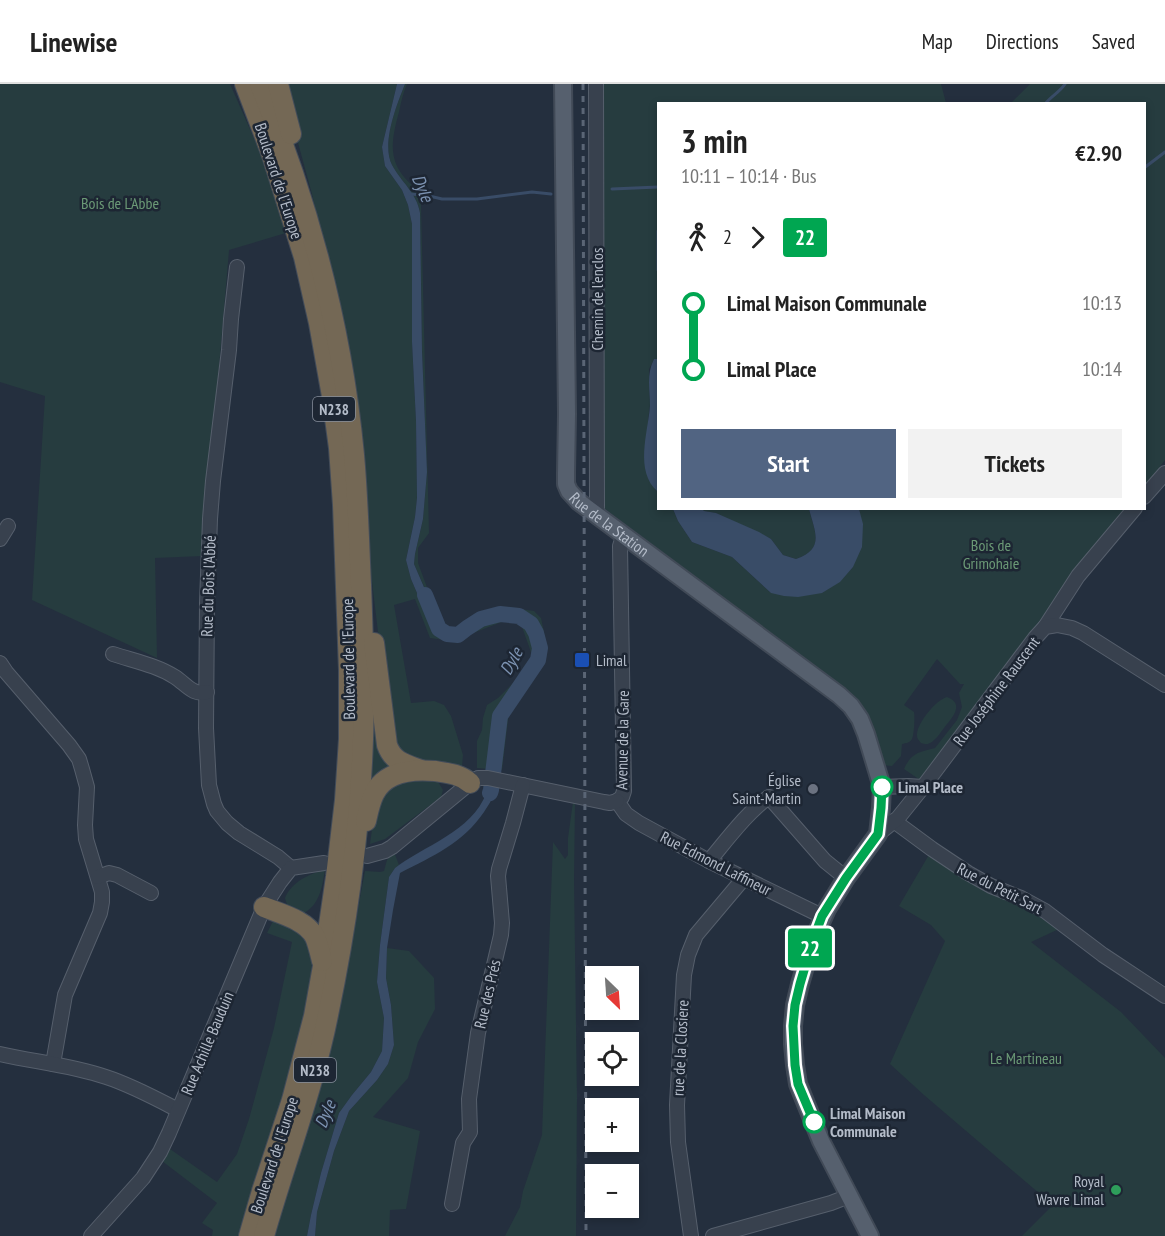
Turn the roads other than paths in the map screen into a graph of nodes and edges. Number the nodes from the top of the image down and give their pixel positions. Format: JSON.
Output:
{"nodes":[{"id":1,"x":245,"y":84,"type":"edge"},
{"id":2,"x":260,"y":84,"type":"edge"},
{"id":3,"x":278,"y":84,"type":"edge"},
{"id":4,"x":563,"y":84,"type":"edge"},
{"id":5,"x":596,"y":84,"type":"edge"},
{"id":6,"x":297,"y":186,"type":"junction"},
{"id":7,"x":237,"y":267,"type":"dead end"},
{"id":8,"x":1165,"y":473,"type":"edge"},
{"id":9,"x":1146,"y":495,"type":"edge"},
{"id":10,"x":1133,"y":510,"type":"edge"},
{"id":11,"x":595,"y":513,"type":"junction"},
{"id":12,"x":8,"y":526,"type":"dead end"},
{"id":13,"x":624,"y":534,"type":"junction"},
{"id":14,"x":0,"y":539,"type":"edge"},
{"id":15,"x":362,"y":612,"type":"junction"},
{"id":16,"x":1045,"y":627,"type":"junction"},
{"id":17,"x":113,"y":654,"type":"dead end"},
{"id":18,"x":0,"y":663,"type":"edge"},
{"id":19,"x":1165,"y":685,"type":"edge"},
{"id":20,"x":207,"y":693,"type":"junction"},
{"id":21,"x":421,"y":770,"type":"junction"},
{"id":22,"x":486,"y":781,"type":"junction"},
{"id":23,"x":926,"y":783,"type":"junction"},
{"id":24,"x":523,"y":785,"type":"junction"},
{"id":25,"x":882,"y":787,"type":"junction"},
{"id":26,"x":617,"y":801,"type":"junction"},
{"id":27,"x":894,"y":821,"type":"junction"},
{"id":28,"x":878,"y":834,"type":"junction"},
{"id":29,"x":361,"y":850,"type":"junction"},
{"id":30,"x":709,"y":861,"type":"junction"},
{"id":31,"x":291,"y":868,"type":"junction"},
{"id":32,"x":330,"y":870,"type":"junction"},
{"id":33,"x":98,"y":878,"type":"junction"},
{"id":34,"x":744,"y":878,"type":"junction"},
{"id":35,"x":846,"y":878,"type":"junction"},
{"id":36,"x":151,"y":893,"type":"dead end"},
{"id":37,"x":264,"y":908,"type":"junction"},
{"id":38,"x":822,"y":916,"type":"junction"},
{"id":39,"x":295,"y":919,"type":"junction"},
{"id":40,"x":323,"y":966,"type":"junction"},
{"id":41,"x":1165,"y":996,"type":"edge"},
{"id":42,"x":0,"y":1053,"type":"edge"},
{"id":43,"x":53,"y":1064,"type":"junction"},
{"id":44,"x":178,"y":1110,"type":"junction"},
{"id":45,"x":849,"y":1196,"type":"junction"},
{"id":46,"x":452,"y":1204,"type":"dead end"},
{"id":47,"x":91,"y":1236,"type":"edge"},
{"id":48,"x":249,"y":1236,"type":"edge"},
{"id":49,"x":264,"y":1236,"type":"edge"},
{"id":50,"x":691,"y":1236,"type":"edge"},
{"id":51,"x":713,"y":1236,"type":"edge"},
{"id":52,"x":870,"y":1236,"type":"edge"}],
"edges":[{"from":1,"to":32,"type":"highway","name":"Boulevard de l'Europe","number":"N238"},
{"from":2,"to":6,"type":"highway","name":"Boulevard de l'Europe","number":"N238"},
{"from":3,"to":6,"type":"highway"},
{"from":4,"to":11,"type":"main road","name":"Rue de la Station"},
{"from":5,"to":11,"type":"street","name":"Chemin de l'enclos"},
{"from":6,"to":15,"type":"highway","name":"Boulevard de l'Europe","number":"N238"},
{"from":7,"to":20,"type":"street","name":"Rue du Bois l'Abbé"},
{"from":8,"to":9,"type":"street"},
{"from":10,"to":16,"type":"street"},
{"from":11,"to":13,"type":"main road","name":"Rue de la Station"},
{"from":12,"to":14,"type":"street"},
{"from":13,"to":25,"type":"main road","name":"Rue de la Station"},
{"from":13,"to":26,"type":"street","name":"Avenue de la Gare"},
{"from":15,"to":21,"type":"highway"},
{"from":15,"to":29,"type":"highway","name":"Boulevard de l'Europe","number":"N238"},
{"from":16,"to":19,"type":"street","name":"Rue Joséphine Rauscent"},
{"from":16,"to":23,"type":"street","name":"Rue Joséphine Rauscent"},
{"from":17,"to":20,"type":"street"},
{"from":18,"to":33,"type":"street"},
{"from":20,"to":31,"type":"street","name":"Rue du Bois l'Abbé"},
{"from":21,"to":22,"type":"highway"},
{"from":21,"to":29,"type":"highway"},
{"from":22,"to":24,"type":"street"},
{"from":22,"to":29,"type":"street"},
{"from":23,"to":25,"type":"street"},
{"from":23,"to":27,"type":"street","name":"Rue Joséphine Rauscent"},
{"from":24,"to":26,"type":"street"},
{"from":24,"to":46,"type":"street","name":"Rue des Prés"},
{"from":25,"to":28,"type":"main road"},
{"from":26,"to":30,"type":"street","name":"Rue Edmond Laffineur"},
{"from":27,"to":28,"type":"street","name":"Rue Joséphine Rauscent"},
{"from":27,"to":41,"type":"street","name":"Rue du Petit Sart"},
{"from":28,"to":35,"type":"main road"},
{"from":29,"to":49,"type":"highway","name":"Boulevard de l'Europe","number":"N238"},
{"from":30,"to":34,"type":"street","name":"Rue Edmond Laffineur"},
{"from":30,"to":35,"type":"street"},
{"from":31,"to":32,"type":"street"},
{"from":31,"to":37,"type":"street","name":"Rue Achille Bauduin"},
{"from":32,"to":39,"type":"highway"},
{"from":32,"to":40,"type":"highway","name":"Boulevard de l'Europe","number":"N238"},
{"from":33,"to":36,"type":"street"},
{"from":33,"to":43,"type":"street"},
{"from":34,"to":38,"type":"street","name":"Rue Edmond Laffineur"},
{"from":34,"to":50,"type":"street","name":"rue de la Closiere"},
{"from":35,"to":38,"type":"main road"},
{"from":37,"to":39,"type":"highway"},
{"from":37,"to":44,"type":"street","name":"Rue Achille Bauduin"},
{"from":38,"to":45,"type":"main road"},
{"from":39,"to":40,"type":"highway"},
{"from":40,"to":48,"type":"highway","name":"Boulevard de l'Europe","number":"N238"},
{"from":42,"to":43,"type":"street"},
{"from":43,"to":44,"type":"street"},
{"from":44,"to":47,"type":"street","name":"Rue Achille Bauduin"},
{"from":45,"to":51,"type":"street"},
{"from":45,"to":52,"type":"main road"}]}
